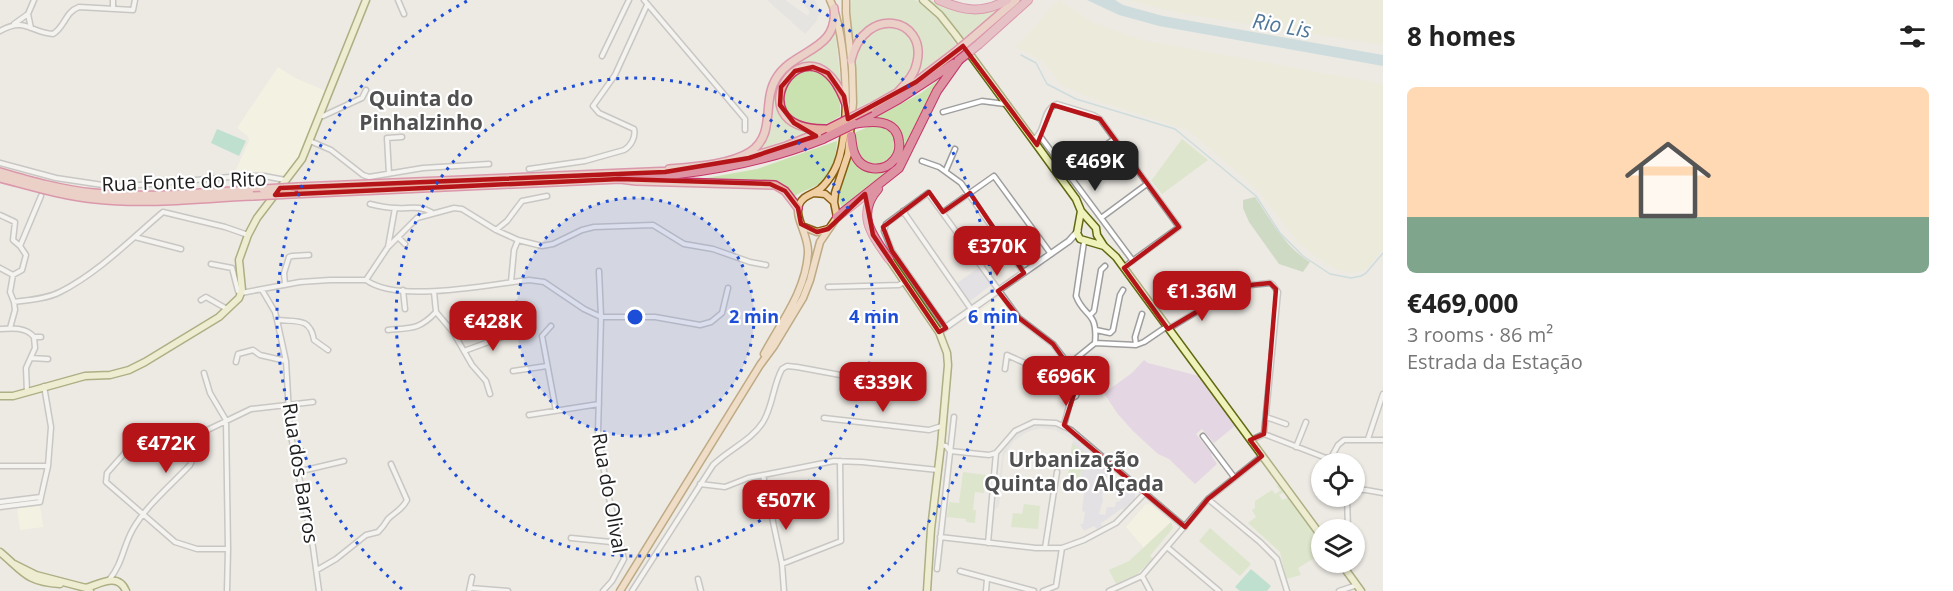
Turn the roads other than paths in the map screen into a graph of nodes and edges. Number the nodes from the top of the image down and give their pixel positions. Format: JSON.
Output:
{"nodes":[{"id":1,"x":34,"y":0,"type":"edge"},
{"id":2,"x":113,"y":0,"type":"edge"},
{"id":3,"x":135,"y":0,"type":"edge"},
{"id":4,"x":366,"y":0,"type":"edge"},
{"id":5,"x":398,"y":0,"type":"edge"},
{"id":6,"x":629,"y":0,"type":"edge"},
{"id":7,"x":644,"y":0,"type":"edge"},
{"id":8,"x":830,"y":0,"type":"edge"},
{"id":9,"x":846,"y":0,"type":"edge"},
{"id":10,"x":923,"y":0,"type":"edge"},
{"id":11,"x":939,"y":0,"type":"edge"},
{"id":12,"x":1007,"y":0,"type":"edge"},
{"id":13,"x":1016,"y":0,"type":"edge"},
{"id":14,"x":1028,"y":0,"type":"edge"},
{"id":15,"x":647,"y":4,"type":"junction"},
{"id":16,"x":113,"y":8,"type":"junction"},
{"id":17,"x":834,"y":8,"type":"junction"},
{"id":18,"x":28,"y":14,"type":"junction"},
{"id":19,"x":404,"y":14,"type":"dead end"},
{"id":20,"x":13,"y":25,"type":"junction"},
{"id":21,"x":31,"y":28,"type":"junction"},
{"id":22,"x":0,"y":31,"type":"edge"},
{"id":23,"x":975,"y":41,"type":"junction"},
{"id":24,"x":602,"y":56,"type":"dead end"},
{"id":25,"x":957,"y":57,"type":"junction"},
{"id":26,"x":851,"y":60,"type":"junction"},
{"id":27,"x":366,"y":90,"type":"dead end"},
{"id":28,"x":897,"y":93,"type":"junction"},
{"id":29,"x":846,"y":104,"type":"junction"},
{"id":30,"x":1006,"y":104,"type":"junction"},
{"id":31,"x":943,"y":112,"type":"dead end"},
{"id":32,"x":320,"y":116,"type":"junction"},
{"id":33,"x":854,"y":124,"type":"junction"},
{"id":34,"x":828,"y":129,"type":"junction"},
{"id":35,"x":745,"y":130,"type":"dead end"},
{"id":36,"x":402,"y":136,"type":"dead end"},
{"id":37,"x":851,"y":136,"type":"junction"},
{"id":38,"x":1040,"y":136,"type":"junction"},
{"id":39,"x":1114,"y":139,"type":"junction"},
{"id":40,"x":1033,"y":140,"type":"junction"},
{"id":41,"x":310,"y":141,"type":"junction"},
{"id":42,"x":955,"y":149,"type":"dead end"},
{"id":43,"x":922,"y":161,"type":"dead end"},
{"id":44,"x":0,"y":163,"type":"edge"},
{"id":45,"x":489,"y":164,"type":"dead end"},
{"id":46,"x":529,"y":169,"type":"dead end"},
{"id":47,"x":946,"y":170,"type":"junction"},
{"id":48,"x":642,"y":171,"type":"junction"},
{"id":49,"x":0,"y":172,"type":"edge"},
{"id":50,"x":1067,"y":173,"type":"junction"},
{"id":51,"x":389,"y":174,"type":"junction"},
{"id":52,"x":0,"y":178,"type":"edge"},
{"id":53,"x":886,"y":178,"type":"junction"},
{"id":54,"x":620,"y":179,"type":"junction"},
{"id":55,"x":286,"y":181,"type":"junction"},
{"id":56,"x":1147,"y":184,"type":"junction"},
{"id":57,"x":814,"y":193,"type":"junction"},
{"id":58,"x":970,"y":193,"type":"junction"},
{"id":59,"x":41,"y":196,"type":"dead end"},
{"id":60,"x":547,"y":196,"type":"dead end"},
{"id":61,"x":834,"y":202,"type":"junction"},
{"id":62,"x":370,"y":204,"type":"dead end"},
{"id":63,"x":395,"y":208,"type":"junction"},
{"id":64,"x":798,"y":208,"type":"junction"},
{"id":65,"x":903,"y":211,"type":"junction"},
{"id":66,"x":1081,"y":211,"type":"junction"},
{"id":67,"x":943,"y":212,"type":"junction"},
{"id":68,"x":432,"y":213,"type":"junction"},
{"id":69,"x":0,"y":215,"type":"edge"},
{"id":70,"x":837,"y":217,"type":"junction"},
{"id":71,"x":1102,"y":220,"type":"junction"},
{"id":72,"x":803,"y":227,"type":"junction"},
{"id":73,"x":828,"y":229,"type":"junction"},
{"id":74,"x":1078,"y":229,"type":"junction"},
{"id":75,"x":1094,"y":229,"type":"junction"},
{"id":76,"x":496,"y":230,"type":"junction"},
{"id":77,"x":248,"y":235,"type":"junction"},
{"id":78,"x":134,"y":237,"type":"junction"},
{"id":79,"x":398,"y":237,"type":"junction"},
{"id":80,"x":518,"y":240,"type":"junction"},
{"id":81,"x":1069,"y":241,"type":"junction"},
{"id":82,"x":1085,"y":241,"type":"junction"},
{"id":83,"x":405,"y":244,"type":"dead end"},
{"id":84,"x":20,"y":246,"type":"junction"},
{"id":85,"x":1104,"y":246,"type":"junction"},
{"id":86,"x":388,"y":248,"type":"junction"},
{"id":87,"x":181,"y":249,"type":"dead end"},
{"id":88,"x":1051,"y":254,"type":"junction"},
{"id":89,"x":309,"y":255,"type":"dead end"},
{"id":90,"x":889,"y":260,"type":"joint"},
{"id":91,"x":1133,"y":261,"type":"junction"},
{"id":92,"x":211,"y":264,"type":"dead end"},
{"id":93,"x":766,"y":265,"type":"dead end"},
{"id":94,"x":1105,"y":266,"type":"dead end"},
{"id":95,"x":1124,"y":267,"type":"junction"},
{"id":96,"x":0,"y":268,"type":"edge"},
{"id":97,"x":599,"y":271,"type":"dead end"},
{"id":98,"x":1024,"y":273,"type":"junction"},
{"id":99,"x":13,"y":275,"type":"junction"},
{"id":100,"x":366,"y":280,"type":"junction"},
{"id":101,"x":511,"y":282,"type":"junction"},
{"id":102,"x":904,"y":282,"type":"junction"},
{"id":103,"x":285,"y":285,"type":"junction"},
{"id":104,"x":828,"y":287,"type":"dead end"},
{"id":105,"x":728,"y":288,"type":"dead end"},
{"id":106,"x":262,"y":290,"type":"junction"},
{"id":107,"x":403,"y":290,"type":"junction"},
{"id":108,"x":1123,"y":290,"type":"dead end"},
{"id":109,"x":998,"y":291,"type":"junction"},
{"id":110,"x":434,"y":292,"type":"junction"},
{"id":111,"x":241,"y":293,"type":"junction"},
{"id":112,"x":201,"y":300,"type":"dead end"},
{"id":113,"x":14,"y":302,"type":"junction"},
{"id":114,"x":405,"y":309,"type":"dead end"},
{"id":115,"x":227,"y":310,"type":"junction"},
{"id":116,"x":972,"y":310,"type":"junction"},
{"id":117,"x":436,"y":312,"type":"junction"},
{"id":118,"x":1090,"y":313,"type":"junction"},
{"id":119,"x":1142,"y":314,"type":"dead end"},
{"id":120,"x":602,"y":317,"type":"junction"},
{"id":121,"x":277,"y":320,"type":"junction"},
{"id":122,"x":551,"y":326,"type":"dead end"},
{"id":123,"x":10,"y":328,"type":"junction"},
{"id":124,"x":946,"y":328,"type":"junction"},
{"id":125,"x":1167,"y":328,"type":"junction"},
{"id":126,"x":0,"y":329,"type":"edge"},
{"id":127,"x":388,"y":330,"type":"dead end"},
{"id":128,"x":1096,"y":330,"type":"junction"},
{"id":129,"x":516,"y":332,"type":"dead end"},
{"id":130,"x":939,"y":332,"type":"junction"},
{"id":131,"x":41,"y":337,"type":"dead end"},
{"id":132,"x":34,"y":338,"type":"junction"},
{"id":133,"x":1094,"y":344,"type":"junction"},
{"id":134,"x":1137,"y":345,"type":"junction"},
{"id":135,"x":328,"y":350,"type":"dead end"},
{"id":136,"x":464,"y":351,"type":"junction"},
{"id":137,"x":31,"y":358,"type":"junction"},
{"id":138,"x":48,"y":359,"type":"dead end"},
{"id":139,"x":286,"y":361,"type":"junction"},
{"id":140,"x":236,"y":362,"type":"dead end"},
{"id":141,"x":760,"y":365,"type":"junction"},
{"id":142,"x":1068,"y":365,"type":"junction"},
{"id":143,"x":547,"y":366,"type":"junction"},
{"id":144,"x":1005,"y":369,"type":"dead end"},
{"id":145,"x":513,"y":371,"type":"dead end"},
{"id":146,"x":204,"y":374,"type":"dead end"},
{"id":147,"x":873,"y":381,"type":"dead end"},
{"id":148,"x":1069,"y":384,"type":"junction"},
{"id":149,"x":44,"y":386,"type":"junction"},
{"id":150,"x":27,"y":392,"type":"junction"},
{"id":151,"x":490,"y":394,"type":"dead end"},
{"id":152,"x":1383,"y":394,"type":"edge"},
{"id":153,"x":0,"y":396,"type":"edge"},
{"id":154,"x":1071,"y":398,"type":"junction"},
{"id":155,"x":313,"y":402,"type":"dead end"},
{"id":156,"x":289,"y":403,"type":"junction"},
{"id":157,"x":599,"y":404,"type":"junction"},
{"id":158,"x":555,"y":411,"type":"junction"},
{"id":159,"x":529,"y":415,"type":"dead end"},
{"id":160,"x":954,"y":417,"type":"dead end"},
{"id":161,"x":1266,"y":417,"type":"junction"},
{"id":162,"x":824,"y":418,"type":"dead end"},
{"id":163,"x":226,"y":420,"type":"junction"},
{"id":164,"x":1306,"y":422,"type":"dead end"},
{"id":165,"x":1286,"y":424,"type":"dead end"},
{"id":166,"x":943,"y":425,"type":"junction"},
{"id":167,"x":1064,"y":425,"type":"junction"},
{"id":168,"x":1264,"y":434,"type":"junction"},
{"id":169,"x":195,"y":436,"type":"junction"},
{"id":170,"x":1203,"y":436,"type":"dead end"},
{"id":171,"x":1251,"y":440,"type":"junction"},
{"id":172,"x":1368,"y":440,"type":"junction"},
{"id":173,"x":1383,"y":440,"type":"edge"},
{"id":174,"x":941,"y":445,"type":"junction"},
{"id":175,"x":1296,"y":447,"type":"junction"},
{"id":176,"x":950,"y":451,"type":"junction"},
{"id":177,"x":996,"y":453,"type":"junction"},
{"id":178,"x":1334,"y":453,"type":"edge"},
{"id":179,"x":1311,"y":454,"type":"edge"},
{"id":180,"x":1262,"y":456,"type":"junction"},
{"id":181,"x":940,"y":457,"type":"junction"},
{"id":182,"x":344,"y":461,"type":"dead end"},
{"id":183,"x":840,"y":461,"type":"junction"},
{"id":184,"x":391,"y":464,"type":"dead end"},
{"id":185,"x":0,"y":466,"type":"edge"},
{"id":186,"x":48,"y":466,"type":"junction"},
{"id":187,"x":938,"y":470,"type":"junction"},
{"id":188,"x":297,"y":472,"type":"junction"},
{"id":189,"x":1057,"y":472,"type":"dead end"},
{"id":190,"x":762,"y":475,"type":"junction"},
{"id":191,"x":1234,"y":477,"type":"junction"},
{"id":192,"x":700,"y":484,"type":"junction"},
{"id":193,"x":1365,"y":490,"type":"edge"},
{"id":194,"x":1145,"y":493,"type":"junction"},
{"id":195,"x":1383,"y":493,"type":"edge"},
{"id":196,"x":41,"y":497,"type":"junction"},
{"id":197,"x":1208,"y":499,"type":"junction"},
{"id":198,"x":0,"y":502,"type":"edge"},
{"id":199,"x":0,"y":507,"type":"edge"},
{"id":200,"x":143,"y":515,"type":"junction"},
{"id":201,"x":1311,"y":522,"type":"edge"},
{"id":202,"x":1185,"y":527,"type":"junction"},
{"id":203,"x":940,"y":537,"type":"junction"},
{"id":204,"x":571,"y":538,"type":"dead end"},
{"id":205,"x":621,"y":543,"type":"junction"},
{"id":206,"x":988,"y":543,"type":"junction"},
{"id":207,"x":1167,"y":547,"type":"junction"},
{"id":208,"x":1045,"y":548,"type":"junction"},
{"id":209,"x":1062,"y":548,"type":"junction"},
{"id":210,"x":228,"y":549,"type":"junction"},
{"id":211,"x":0,"y":552,"type":"edge"},
{"id":212,"x":782,"y":564,"type":"junction"},
{"id":213,"x":118,"y":569,"type":"junction"},
{"id":214,"x":937,"y":569,"type":"dead end"},
{"id":215,"x":317,"y":570,"type":"junction"},
{"id":216,"x":960,"y":571,"type":"dead end"},
{"id":217,"x":1349,"y":573,"type":"edge"},
{"id":218,"x":1142,"y":576,"type":"junction"},
{"id":219,"x":472,"y":577,"type":"dead end"},
{"id":220,"x":698,"y":579,"type":"dead end"},
{"id":221,"x":987,"y":579,"type":"junction"},
{"id":222,"x":110,"y":580,"type":"junction"},
{"id":223,"x":120,"y":582,"type":"junction"},
{"id":224,"x":102,"y":584,"type":"junction"},
{"id":225,"x":1359,"y":588,"type":"edge"},
{"id":226,"x":88,"y":589,"type":"edge"},
{"id":227,"x":470,"y":590,"type":"edge"},
{"id":228,"x":98,"y":591,"type":"edge"},
{"id":229,"x":126,"y":591,"type":"edge"},
{"id":230,"x":226,"y":591,"type":"edge"},
{"id":231,"x":319,"y":591,"type":"edge"},
{"id":232,"x":508,"y":591,"type":"edge"},
{"id":233,"x":603,"y":591,"type":"edge"},
{"id":234,"x":620,"y":591,"type":"edge"},
{"id":235,"x":632,"y":591,"type":"edge"},
{"id":236,"x":701,"y":591,"type":"edge"},
{"id":237,"x":784,"y":591,"type":"edge"},
{"id":238,"x":927,"y":591,"type":"edge"},
{"id":239,"x":986,"y":591,"type":"edge"},
{"id":240,"x":1034,"y":591,"type":"edge"},
{"id":241,"x":1043,"y":591,"type":"edge"},
{"id":242,"x":1109,"y":591,"type":"edge"},
{"id":243,"x":1150,"y":591,"type":"edge"},
{"id":244,"x":1220,"y":591,"type":"edge"},
{"id":245,"x":1287,"y":591,"type":"edge"},
{"id":246,"x":1338,"y":591,"type":"edge"}],
"edges":[{"from":1,"to":18,"type":"street"},
{"from":2,"to":16,"type":"street"},
{"from":3,"to":16,"type":"street"},
{"from":4,"to":32,"type":"main road"},
{"from":5,"to":19,"type":"street"},
{"from":6,"to":24,"type":"street"},
{"from":7,"to":15,"type":"street"},
{"from":8,"to":17,"type":"main road"},
{"from":9,"to":26,"type":"main road"},
{"from":10,"to":30,"type":"main road"},
{"from":11,"to":12,"type":"highway"},
{"from":13,"to":23,"type":"highway"},
{"from":14,"to":23,"type":"highway"},
{"from":15,"to":35,"type":"street"},
{"from":15,"to":46,"type":"street"},
{"from":16,"to":21,"type":"street"},
{"from":17,"to":29,"type":"main road"},
{"from":17,"to":48,"type":"highway"},
{"from":18,"to":20,"type":"street"},
{"from":18,"to":21,"type":"street"},
{"from":20,"to":21,"type":"street"},
{"from":20,"to":22,"type":"street"},
{"from":23,"to":25,"type":"highway","bridge":true},
{"from":25,"to":28,"type":"highway"},
{"from":25,"to":33,"type":"highway"},
{"from":25,"to":53,"type":"highway"},
{"from":26,"to":28,"type":"highway"},
{"from":26,"to":37,"type":"main road"},
{"from":27,"to":32,"type":"street"},
{"from":28,"to":34,"type":"highway","bridge":true},
{"from":29,"to":34,"type":"highway"},
{"from":29,"to":57,"type":"main road"},
{"from":30,"to":31,"type":"street"},
{"from":30,"to":40,"type":"main road"},
{"from":32,"to":41,"type":"main road"},
{"from":33,"to":37,"type":"highway"},
{"from":33,"to":54,"type":"highway","bridge":true},
{"from":34,"to":48,"type":"highway"},
{"from":36,"to":51,"type":"street"},
{"from":37,"to":61,"type":"main road"},
{"from":38,"to":39,"type":"street"},
{"from":38,"to":40,"type":"street"},
{"from":38,"to":50,"type":"street"},
{"from":39,"to":50,"type":"street"},
{"from":39,"to":56,"type":"street"},
{"from":40,"to":66,"type":"main road"},
{"from":41,"to":51,"type":"street"},
{"from":41,"to":55,"type":"main road"},
{"from":42,"to":47,"type":"street"},
{"from":43,"to":47,"type":"street"},
{"from":44,"to":55,"type":"street","name":"Rua Fonte do Rito"},
{"from":45,"to":51,"type":"street"},
{"from":47,"to":58,"type":"street"},
{"from":48,"to":49,"type":"highway","bridge":true},
{"from":50,"to":71,"type":"street"},
{"from":52,"to":54,"type":"highway","bridge":true},
{"from":53,"to":70,"type":"highway"},
{"from":53,"to":90,"type":"highway"},
{"from":54,"to":64,"type":"highway"},
{"from":55,"to":77,"type":"main road"},
{"from":56,"to":71,"type":"street"},
{"from":56,"to":91,"type":"street"},
{"from":57,"to":61,"type":"main road"},
{"from":57,"to":64,"type":"main road"},
{"from":58,"to":67,"type":"street"},
{"from":58,"to":88,"type":"street"},
{"from":58,"to":98,"type":"street"},
{"from":59,"to":84,"type":"street"},
{"from":60,"to":76,"type":"street"},
{"from":61,"to":70,"type":"main road"},
{"from":62,"to":63,"type":"street"},
{"from":63,"to":68,"type":"street"},
{"from":63,"to":86,"type":"street"},
{"from":64,"to":72,"type":"main road"},
{"from":65,"to":67,"type":"street"},
{"from":65,"to":116,"type":"street"},
{"from":65,"to":124,"type":"street"},
{"from":66,"to":74,"type":"main road"},
{"from":66,"to":75,"type":"main road"},
{"from":67,"to":109,"type":"street"},
{"from":68,"to":76,"type":"street"},
{"from":68,"to":79,"type":"street"},
{"from":69,"to":84,"type":"street"},
{"from":70,"to":73,"type":"main road"},
{"from":71,"to":75,"type":"street"},
{"from":71,"to":91,"type":"street"},
{"from":72,"to":73,"type":"main road"},
{"from":72,"to":141,"type":"main road"},
{"from":73,"to":141,"type":"main road"},
{"from":74,"to":75,"type":"main road"},
{"from":74,"to":81,"type":"street"},
{"from":74,"to":82,"type":"main road"},
{"from":75,"to":82,"type":"main road"},
{"from":75,"to":85,"type":"main road"},
{"from":76,"to":80,"type":"street"},
{"from":77,"to":78,"type":"street"},
{"from":77,"to":111,"type":"main road"},
{"from":78,"to":87,"type":"street"},
{"from":78,"to":113,"type":"street"},
{"from":79,"to":83,"type":"street"},
{"from":79,"to":86,"type":"street"},
{"from":80,"to":93,"type":"street"},
{"from":80,"to":101,"type":"street"},
{"from":81,"to":82,"type":"street"},
{"from":81,"to":88,"type":"street"},
{"from":82,"to":85,"type":"main road"},
{"from":82,"to":118,"type":"street"},
{"from":84,"to":99,"type":"street"},
{"from":85,"to":95,"type":"main road"},
{"from":86,"to":100,"type":"street"},
{"from":88,"to":98,"type":"street"},
{"from":89,"to":103,"type":"street"},
{"from":90,"to":102,"type":"main road"},
{"from":91,"to":95,"type":"street"},
{"from":92,"to":111,"type":"street"},
{"from":94,"to":118,"type":"street"},
{"from":95,"to":125,"type":"main road"},
{"from":96,"to":99,"type":"street"},
{"from":97,"to":120,"type":"street","name":"Rua do Olival"},
{"from":98,"to":109,"type":"street"},
{"from":99,"to":113,"type":"street"},
{"from":100,"to":103,"type":"street"},
{"from":100,"to":107,"type":"street"},
{"from":101,"to":110,"type":"street"},
{"from":101,"to":120,"type":"street"},
{"from":102,"to":104,"type":"street"},
{"from":102,"to":130,"type":"main road"},
{"from":103,"to":106,"type":"street"},
{"from":105,"to":120,"type":"street"},
{"from":106,"to":111,"type":"street"},
{"from":106,"to":121,"type":"street","name":"Rua dos Barros"},
{"from":107,"to":110,"type":"street"},
{"from":107,"to":114,"type":"street"},
{"from":108,"to":128,"type":"street"},
{"from":109,"to":116,"type":"street"},
{"from":109,"to":142,"type":"street"},
{"from":110,"to":117,"type":"street"},
{"from":111,"to":115,"type":"main road"},
{"from":112,"to":115,"type":"street"},
{"from":113,"to":123,"type":"street"},
{"from":115,"to":149,"type":"main road"},
{"from":116,"to":124,"type":"street"},
{"from":117,"to":127,"type":"street"},
{"from":117,"to":136,"type":"street"},
{"from":118,"to":128,"type":"street"},
{"from":119,"to":134,"type":"street"},
{"from":120,"to":157,"type":"street","name":"Rua do Olival"},
{"from":121,"to":135,"type":"street"},
{"from":121,"to":139,"type":"street","name":"Rua dos Barros"},
{"from":122,"to":143,"type":"street"},
{"from":123,"to":126,"type":"street"},
{"from":123,"to":132,"type":"street"},
{"from":124,"to":130,"type":"street"},
{"from":125,"to":134,"type":"street"},
{"from":125,"to":161,"type":"street"},
{"from":125,"to":171,"type":"main road"},
{"from":128,"to":133,"type":"street"},
{"from":129,"to":136,"type":"street"},
{"from":130,"to":166,"type":"main road"},
{"from":131,"to":132,"type":"street"},
{"from":132,"to":137,"type":"street"},
{"from":133,"to":134,"type":"street"},
{"from":133,"to":142,"type":"street"},
{"from":136,"to":151,"type":"street"},
{"from":137,"to":138,"type":"street"},
{"from":137,"to":150,"type":"street"},
{"from":139,"to":140,"type":"street"},
{"from":139,"to":156,"type":"street","name":"Rua dos Barros"},
{"from":141,"to":234,"type":"main road"},
{"from":142,"to":148,"type":"street"},
{"from":143,"to":145,"type":"street"},
{"from":143,"to":158,"type":"street"},
{"from":144,"to":148,"type":"street"},
{"from":146,"to":163,"type":"street"},
{"from":147,"to":192,"type":"street"},
{"from":148,"to":154,"type":"street"},
{"from":148,"to":154,"type":"street"},
{"from":149,"to":150,"type":"main road"},
{"from":149,"to":186,"type":"street"},
{"from":150,"to":153,"type":"main road"},
{"from":152,"to":172,"type":"street"},
{"from":154,"to":167,"type":"street"},
{"from":155,"to":156,"type":"street"},
{"from":156,"to":163,"type":"street"},
{"from":156,"to":188,"type":"street","name":"Rua dos Barros"},
{"from":157,"to":158,"type":"street"},
{"from":157,"to":205,"type":"street","name":"Rua do Olival"},
{"from":158,"to":159,"type":"street"},
{"from":160,"to":176,"type":"street"},
{"from":161,"to":165,"type":"street"},
{"from":161,"to":168,"type":"street"},
{"from":162,"to":166,"type":"street"},
{"from":163,"to":169,"type":"street"},
{"from":163,"to":210,"type":"street"},
{"from":164,"to":175,"type":"street"},
{"from":166,"to":174,"type":"main road"},
{"from":167,"to":177,"type":"street"},
{"from":167,"to":194,"type":"street"},
{"from":168,"to":171,"type":"street"},
{"from":168,"to":175,"type":"street"},
{"from":169,"to":200,"type":"street"},
{"from":169,"to":200,"type":"street"},
{"from":170,"to":191,"type":"street"},
{"from":171,"to":180,"type":"main road"},
{"from":172,"to":173,"type":"street"},
{"from":172,"to":178,"type":"street"},
{"from":174,"to":176,"type":"street"},
{"from":174,"to":181,"type":"main road"},
{"from":175,"to":179,"type":"street"},
{"from":176,"to":177,"type":"street"},
{"from":176,"to":181,"type":"street"},
{"from":176,"to":203,"type":"street"},
{"from":177,"to":206,"type":"street"},
{"from":180,"to":191,"type":"street"},
{"from":180,"to":201,"type":"main road"},
{"from":181,"to":187,"type":"main road"},
{"from":182,"to":188,"type":"street"},
{"from":183,"to":187,"type":"street"},
{"from":183,"to":190,"type":"street"},
{"from":183,"to":212,"type":"street"},
{"from":184,"to":215,"type":"street"},
{"from":185,"to":186,"type":"street"},
{"from":186,"to":196,"type":"street"},
{"from":187,"to":238,"type":"main road"},
{"from":188,"to":215,"type":"street","name":"Rua dos Barros"},
{"from":189,"to":208,"type":"street"},
{"from":190,"to":192,"type":"street"},
{"from":190,"to":212,"type":"street"},
{"from":191,"to":197,"type":"street"},
{"from":192,"to":235,"type":"street"},
{"from":193,"to":195,"type":"street"},
{"from":194,"to":202,"type":"street"},
{"from":194,"to":209,"type":"street"},
{"from":196,"to":198,"type":"street"},
{"from":196,"to":199,"type":"street"},
{"from":197,"to":202,"type":"street"},
{"from":197,"to":245,"type":"street"},
{"from":200,"to":210,"type":"street"},
{"from":200,"to":213,"type":"street"},
{"from":202,"to":207,"type":"street"},
{"from":203,"to":206,"type":"street"},
{"from":203,"to":214,"type":"street"},
{"from":204,"to":205,"type":"street"},
{"from":205,"to":233,"type":"street","name":"Rua do Olival"},
{"from":206,"to":208,"type":"street"},
{"from":207,"to":218,"type":"street"},
{"from":207,"to":244,"type":"street"},
{"from":208,"to":209,"type":"street"},
{"from":209,"to":241,"type":"street"},
{"from":210,"to":230,"type":"street"},
{"from":211,"to":226,"type":"main road"},
{"from":212,"to":237,"type":"street"},
{"from":213,"to":222,"type":"street"},
{"from":213,"to":223,"type":"street"},
{"from":215,"to":231,"type":"street","name":"Rua dos Barros"},
{"from":216,"to":221,"type":"street"},
{"from":217,"to":225,"type":"main road"},
{"from":218,"to":242,"type":"street"},
{"from":218,"to":243,"type":"street"},
{"from":219,"to":227,"type":"street"},
{"from":220,"to":236,"type":"street"},
{"from":221,"to":239,"type":"street"},
{"from":221,"to":240,"type":"street"},
{"from":222,"to":223,"type":"main road"},
{"from":222,"to":224,"type":"main road"},
{"from":223,"to":229,"type":"main road"},
{"from":224,"to":226,"type":"main road"},
{"from":224,"to":228,"type":"main road"},
{"from":225,"to":246,"type":"street"},
{"from":227,"to":232,"type":"street"}]}
